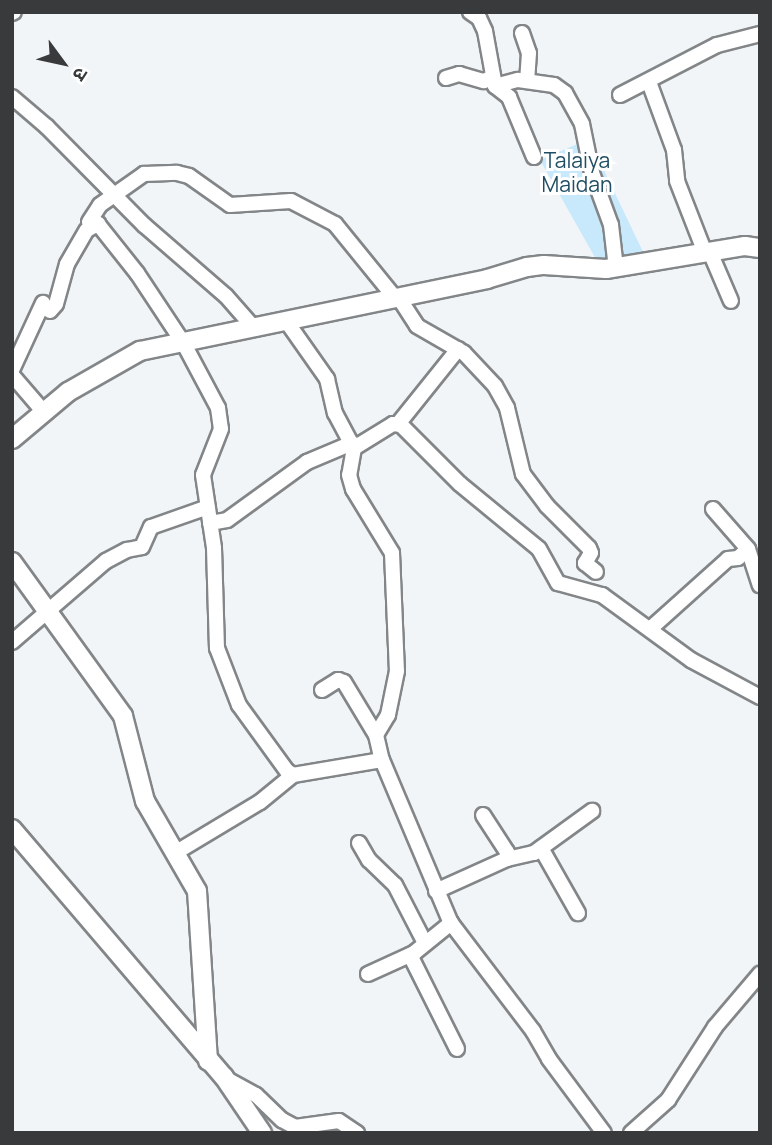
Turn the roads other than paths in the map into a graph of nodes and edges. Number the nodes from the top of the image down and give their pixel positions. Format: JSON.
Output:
{"nodes":[{"id":1,"x":470,"y":12,"type":"edge"},
{"id":2,"x":522,"y":33,"type":"dead end"},
{"id":3,"x":760,"y":34,"type":"edge"},
{"id":4,"x":446,"y":78,"type":"dead end"},
{"id":5,"x":494,"y":81,"type":"junction"},
{"id":6,"x":527,"y":81,"type":"junction"},
{"id":7,"x":649,"y":82,"type":"junction"},
{"id":8,"x":620,"y":95,"type":"dead end"},
{"id":9,"x":12,"y":97,"type":"edge"},
{"id":10,"x":534,"y":157,"type":"dead end"},
{"id":11,"x":115,"y":195,"type":"junction"},
{"id":12,"x":89,"y":222,"type":"dead end"},
{"id":13,"x":755,"y":244,"type":"edge"},
{"id":14,"x":707,"y":252,"type":"junction"},
{"id":15,"x":617,"y":268,"type":"junction"},
{"id":16,"x":397,"y":298,"type":"junction"},
{"id":17,"x":731,"y":301,"type":"dead end"},
{"id":18,"x":287,"y":323,"type":"junction"},
{"id":19,"x":255,"y":329,"type":"junction"},
{"id":20,"x":184,"y":344,"type":"junction"},
{"id":21,"x":458,"y":349,"type":"junction"},
{"id":22,"x":12,"y":370,"type":"edge"},
{"id":23,"x":12,"y":375,"type":"edge"},
{"id":24,"x":43,"y":411,"type":"junction"},
{"id":25,"x":398,"y":424,"type":"junction"},
{"id":26,"x":12,"y":439,"type":"edge"},
{"id":27,"x":353,"y":446,"type":"junction"},
{"id":28,"x":208,"y":507,"type":"junction"},
{"id":29,"x":713,"y":509,"type":"dead end"},
{"id":30,"x":210,"y":523,"type":"junction"},
{"id":31,"x":748,"y":550,"type":"junction"},
{"id":32,"x":12,"y":562,"type":"edge"},
{"id":33,"x":596,"y":572,"type":"dead end"},
{"id":34,"x":760,"y":585,"type":"edge"},
{"id":35,"x":48,"y":612,"type":"junction"},
{"id":36,"x":650,"y":629,"type":"junction"},
{"id":37,"x":12,"y":642,"type":"edge"},
{"id":38,"x":322,"y":690,"type":"dead end"},
{"id":39,"x":760,"y":696,"type":"edge"},
{"id":40,"x":376,"y":735,"type":"junction"},
{"id":41,"x":382,"y":760,"type":"junction"},
{"id":42,"x":293,"y":775,"type":"junction"},
{"id":43,"x":592,"y":811,"type":"dead end"},
{"id":44,"x":484,"y":815,"type":"dead end"},
{"id":45,"x":12,"y":829,"type":"edge"},
{"id":46,"x":359,"y":844,"type":"dead end"},
{"id":47,"x":541,"y":848,"type":"junction"},
{"id":48,"x":175,"y":853,"type":"junction"},
{"id":49,"x":507,"y":859,"type":"junction"},
{"id":50,"x":436,"y":891,"type":"junction"},
{"id":51,"x":578,"y":913,"type":"dead end"},
{"id":52,"x":451,"y":923,"type":"junction"},
{"id":53,"x":425,"y":943,"type":"junction"},
{"id":54,"x":410,"y":955,"type":"junction"},
{"id":55,"x":369,"y":974,"type":"dead end"},
{"id":56,"x":760,"y":974,"type":"edge"},
{"id":57,"x":457,"y":1049,"type":"dead end"},
{"id":58,"x":208,"y":1061,"type":"junction"},
{"id":59,"x":228,"y":1082,"type":"junction"},
{"id":60,"x":262,"y":1133,"type":"edge"},
{"id":61,"x":357,"y":1133,"type":"edge"},
{"id":62,"x":604,"y":1133,"type":"edge"},
{"id":63,"x":631,"y":1133,"type":"edge"}],
"edges":[{"from":1,"to":5,"type":"street"},
{"from":2,"to":6,"type":"street"},
{"from":3,"to":7,"type":"street"},
{"from":4,"to":5,"type":"street"},
{"from":5,"to":6,"type":"street"},
{"from":5,"to":10,"type":"street"},
{"from":6,"to":15,"type":"street"},
{"from":7,"to":8,"type":"street"},
{"from":7,"to":14,"type":"street"},
{"from":9,"to":11,"type":"street"},
{"from":11,"to":12,"type":"street"},
{"from":11,"to":16,"type":"street"},
{"from":11,"to":19,"type":"street"},
{"from":13,"to":14,"type":"street"},
{"from":14,"to":15,"type":"street"},
{"from":14,"to":17,"type":"street"},
{"from":15,"to":16,"type":"street"},
{"from":16,"to":18,"type":"street"},
{"from":16,"to":21,"type":"street"},
{"from":18,"to":19,"type":"street"},
{"from":18,"to":27,"type":"street"},
{"from":19,"to":20,"type":"street"},
{"from":20,"to":22,"type":"street"},
{"from":20,"to":24,"type":"street"},
{"from":20,"to":28,"type":"street"},
{"from":21,"to":25,"type":"street"},
{"from":21,"to":33,"type":"street"},
{"from":23,"to":24,"type":"street"},
{"from":24,"to":26,"type":"street"},
{"from":25,"to":27,"type":"street"},
{"from":25,"to":36,"type":"street"},
{"from":27,"to":30,"type":"street"},
{"from":27,"to":40,"type":"street"},
{"from":28,"to":30,"type":"street"},
{"from":28,"to":35,"type":"street"},
{"from":29,"to":31,"type":"street"},
{"from":30,"to":42,"type":"street"},
{"from":31,"to":34,"type":"street"},
{"from":31,"to":36,"type":"street"},
{"from":32,"to":35,"type":"street"},
{"from":35,"to":37,"type":"street"},
{"from":35,"to":48,"type":"street"},
{"from":36,"to":39,"type":"street"},
{"from":38,"to":40,"type":"street"},
{"from":40,"to":41,"type":"street"},
{"from":41,"to":42,"type":"street"},
{"from":41,"to":50,"type":"street"},
{"from":42,"to":48,"type":"street"},
{"from":43,"to":47,"type":"street"},
{"from":44,"to":49,"type":"street"},
{"from":45,"to":58,"type":"street"},
{"from":46,"to":53,"type":"street"},
{"from":47,"to":49,"type":"street"},
{"from":47,"to":51,"type":"street"},
{"from":48,"to":58,"type":"street"},
{"from":49,"to":50,"type":"street"},
{"from":50,"to":52,"type":"street"},
{"from":52,"to":53,"type":"street"},
{"from":52,"to":62,"type":"street"},
{"from":53,"to":54,"type":"street"},
{"from":54,"to":55,"type":"street"},
{"from":54,"to":57,"type":"street"},
{"from":56,"to":63,"type":"street"},
{"from":58,"to":59,"type":"street"},
{"from":59,"to":60,"type":"street"},
{"from":59,"to":61,"type":"street"}]}
